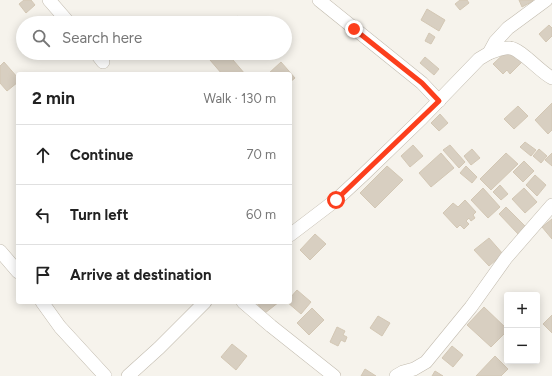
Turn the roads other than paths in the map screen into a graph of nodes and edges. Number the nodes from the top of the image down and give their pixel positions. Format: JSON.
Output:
{"nodes":[{"id":1,"x":49,"y":0,"type":"edge"},
{"id":2,"x":319,"y":0,"type":"edge"},
{"id":3,"x":546,"y":0,"type":"edge"},
{"id":4,"x":63,"y":16,"type":"edge"},
{"id":5,"x":508,"y":28,"type":"junction"},
{"id":6,"x":520,"y":52,"type":"junction"},
{"id":7,"x":489,"y":53,"type":"junction"},
{"id":8,"x":552,"y":78,"type":"edge"},
{"id":9,"x":439,"y":101,"type":"junction"},
{"id":10,"x":552,"y":205,"type":"edge"},
{"id":11,"x":292,"y":233,"type":"edge"},
{"id":12,"x":0,"y":251,"type":"edge"},
{"id":13,"x":16,"y":270,"type":"edge"},
{"id":14,"x":43,"y":304,"type":"edge"},
{"id":15,"x":203,"y":304,"type":"edge"},
{"id":16,"x":245,"y":304,"type":"edge"},
{"id":17,"x":104,"y":376,"type":"edge"},
{"id":18,"x":128,"y":376,"type":"edge"},
{"id":19,"x":334,"y":376,"type":"edge"},
{"id":20,"x":396,"y":376,"type":"edge"}],
"edges":[{"from":1,"to":4,"type":"street"},
{"from":2,"to":9,"type":"street"},
{"from":3,"to":5,"type":"street"},
{"from":5,"to":6,"type":"street"},
{"from":5,"to":7,"type":"street"},
{"from":6,"to":7,"type":"street"},
{"from":6,"to":8,"type":"street"},
{"from":7,"to":9,"type":"street"},
{"from":9,"to":11,"type":"street"},
{"from":10,"to":20,"type":"street"},
{"from":12,"to":13,"type":"street"},
{"from":14,"to":17,"type":"street"},
{"from":15,"to":18,"type":"street"},
{"from":16,"to":19,"type":"street"}]}
